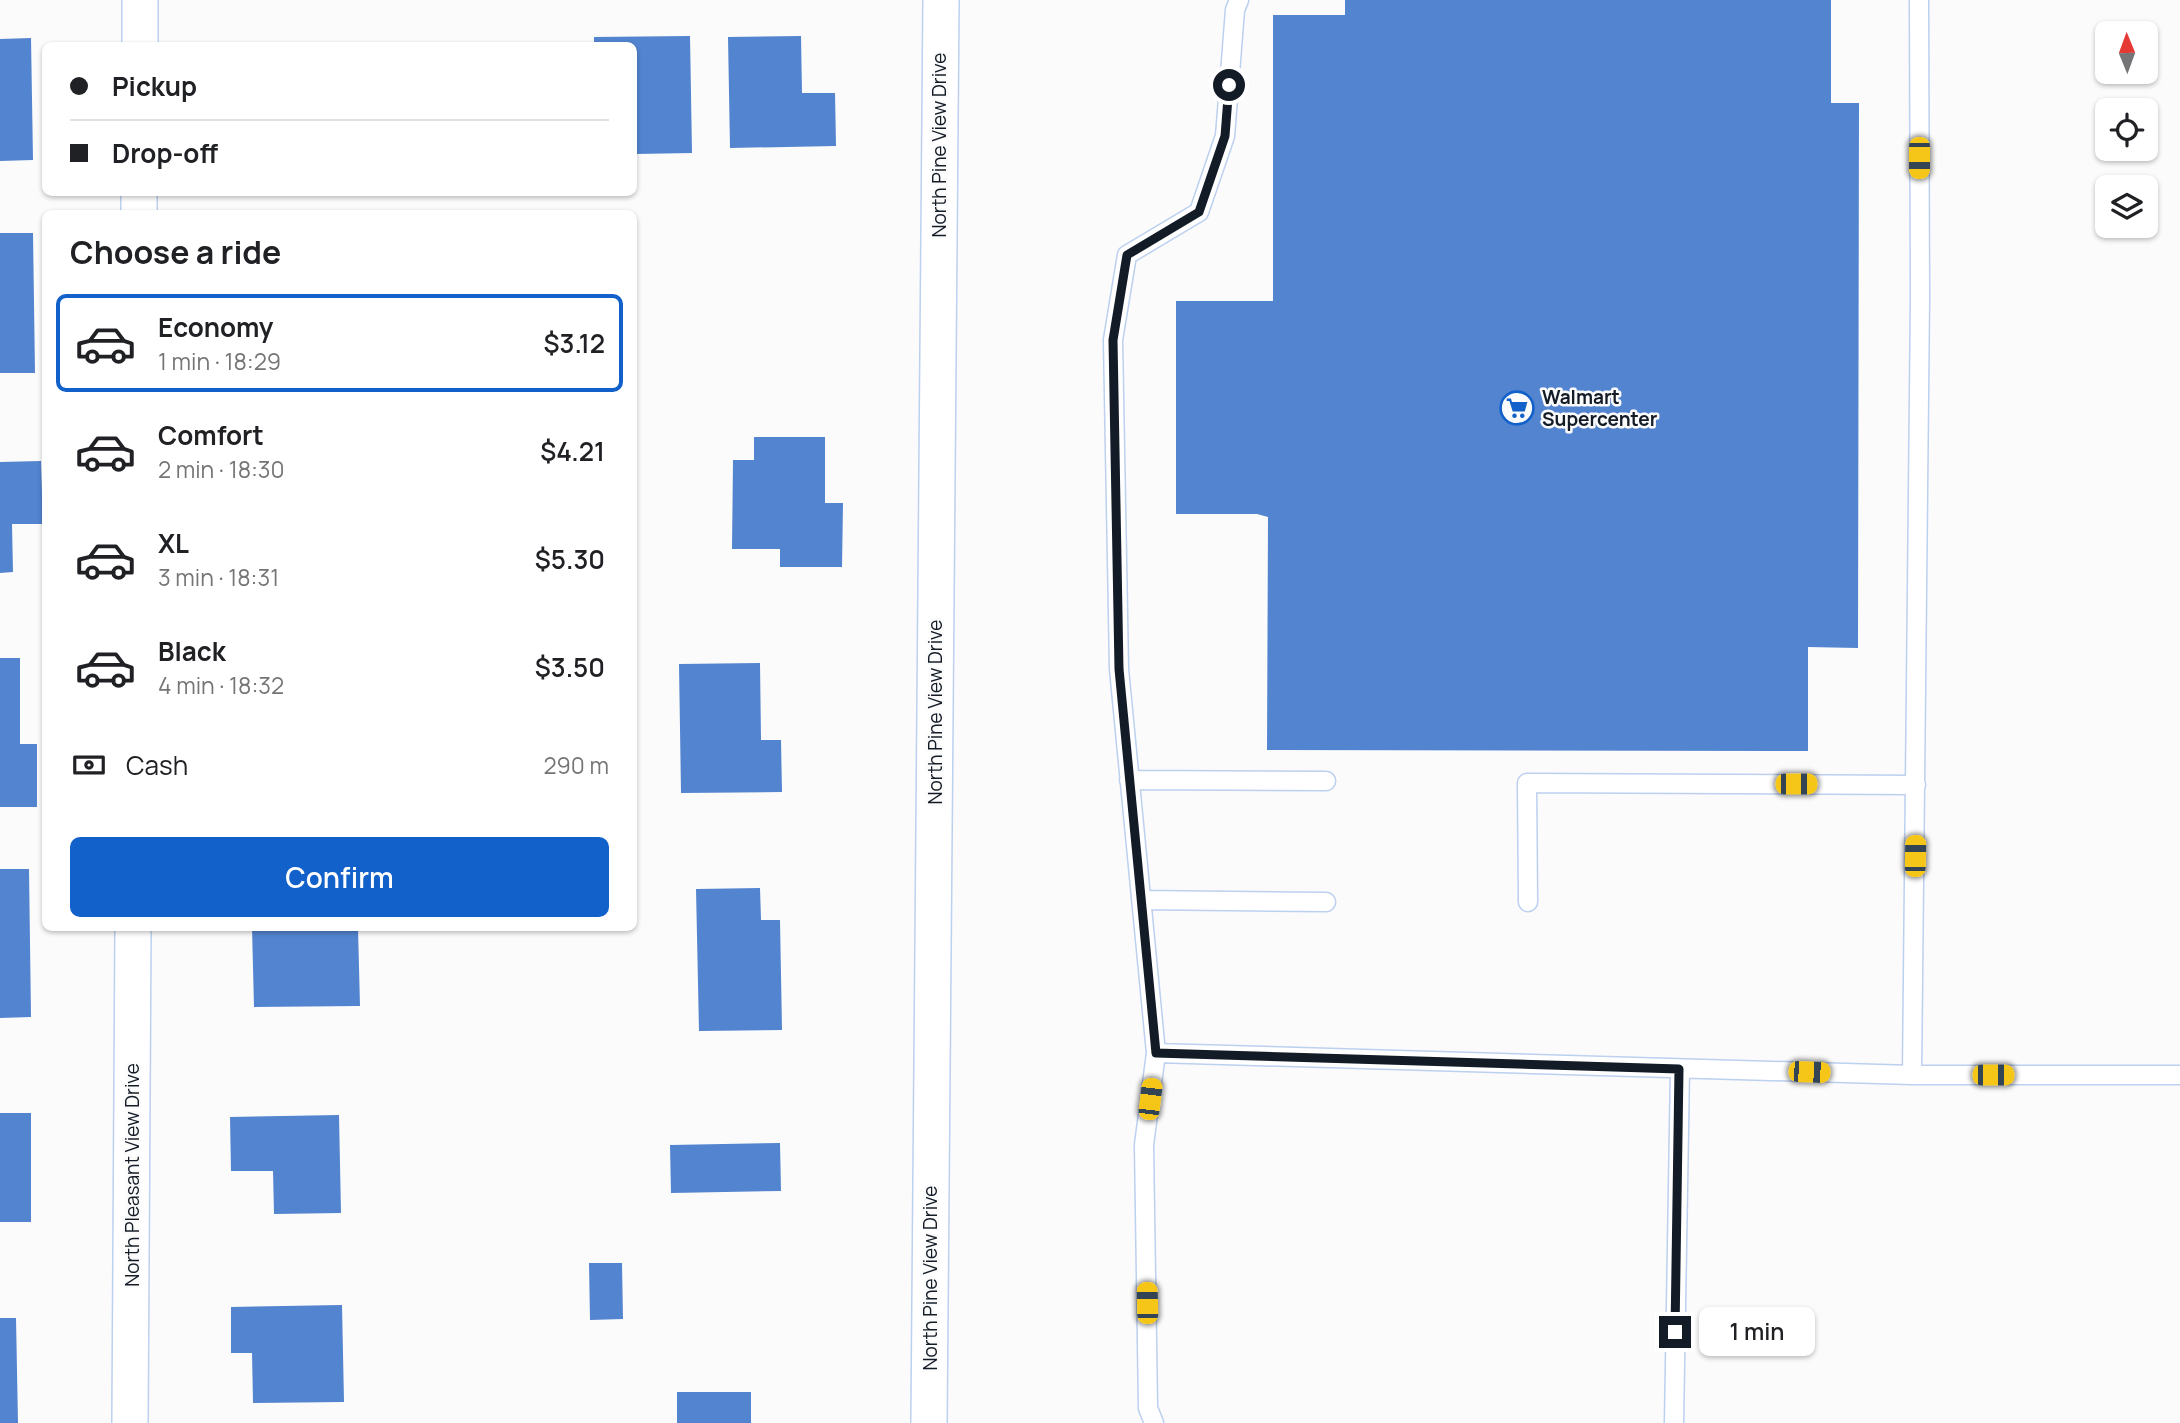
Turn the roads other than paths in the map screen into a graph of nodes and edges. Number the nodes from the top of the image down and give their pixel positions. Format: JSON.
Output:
{"nodes":[{"id":1,"x":141,"y":0,"type":"edge"},
{"id":2,"x":940,"y":0,"type":"edge"},
{"id":3,"x":1239,"y":0,"type":"edge"},
{"id":4,"x":1919,"y":0,"type":"edge"},
{"id":5,"x":140,"y":42,"type":"edge"},
{"id":6,"x":1129,"y":779,"type":"junction"},
{"id":7,"x":1326,"y":781,"type":"dead end"},
{"id":8,"x":1916,"y":785,"type":"junction"},
{"id":9,"x":1141,"y":900,"type":"junction"},
{"id":10,"x":1326,"y":902,"type":"dead end"},
{"id":11,"x":1528,"y":902,"type":"dead end"},
{"id":12,"x":134,"y":931,"type":"edge"},
{"id":13,"x":1156,"y":1053,"type":"junction"},
{"id":14,"x":1679,"y":1069,"type":"junction"},
{"id":15,"x":1912,"y":1075,"type":"junction"},
{"id":16,"x":2180,"y":1075,"type":"edge"},
{"id":17,"x":130,"y":1423,"type":"edge"},
{"id":18,"x":929,"y":1423,"type":"edge"},
{"id":19,"x":1154,"y":1423,"type":"edge"},
{"id":20,"x":1674,"y":1423,"type":"edge"}],
"edges":[{"from":1,"to":5,"type":"street"},
{"from":2,"to":18,"type":"street","name":"North Pine View Drive"},
{"from":3,"to":6,"type":"lane"},
{"from":4,"to":8,"type":"lane"},
{"from":6,"to":7,"type":"lane"},
{"from":6,"to":9,"type":"lane"},
{"from":8,"to":11,"type":"lane"},
{"from":8,"to":15,"type":"lane"},
{"from":9,"to":10,"type":"lane"},
{"from":9,"to":13,"type":"lane"},
{"from":12,"to":17,"type":"street","name":"North Pleasant View Drive"},
{"from":13,"to":14,"type":"lane"},
{"from":13,"to":19,"type":"lane"},
{"from":14,"to":15,"type":"lane"},
{"from":14,"to":20,"type":"lane"},
{"from":15,"to":16,"type":"lane"}]}
